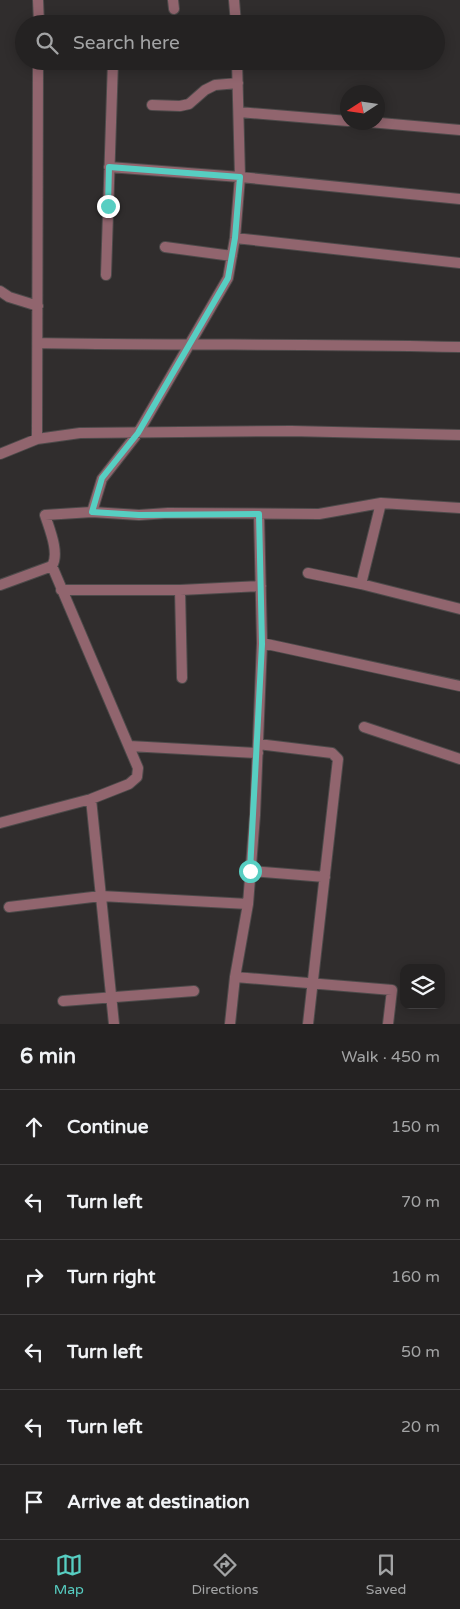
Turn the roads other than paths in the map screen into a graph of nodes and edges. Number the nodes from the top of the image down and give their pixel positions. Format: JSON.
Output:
{"nodes":[{"id":1,"x":38,"y":0,"type":"edge"},
{"id":2,"x":234,"y":0,"type":"edge"},
{"id":3,"x":39,"y":15,"type":"edge"},
{"id":4,"x":235,"y":15,"type":"edge"},
{"id":5,"x":38,"y":70,"type":"edge"},
{"id":6,"x":113,"y":70,"type":"edge"},
{"id":7,"x":238,"y":70,"type":"edge"},
{"id":8,"x":238,"y":83,"type":"junction"},
{"id":9,"x":152,"y":105,"type":"dead end"},
{"id":10,"x":238,"y":112,"type":"junction"},
{"id":11,"x":340,"y":120,"type":"edge"},
{"id":12,"x":385,"y":123,"type":"edge"},
{"id":13,"x":460,"y":130,"type":"edge"},
{"id":14,"x":109,"y":167,"type":"junction"},
{"id":15,"x":240,"y":177,"type":"junction"},
{"id":16,"x":460,"y":199,"type":"edge"},
{"id":17,"x":235,"y":238,"type":"junction"},
{"id":18,"x":165,"y":247,"type":"dead end"},
{"id":19,"x":232,"y":256,"type":"junction"},
{"id":20,"x":460,"y":263,"type":"edge"},
{"id":21,"x":106,"y":275,"type":"dead end"},
{"id":22,"x":0,"y":291,"type":"edge"},
{"id":23,"x":38,"y":306,"type":"junction"},
{"id":24,"x":38,"y":343,"type":"junction"},
{"id":25,"x":187,"y":346,"type":"junction"},
{"id":26,"x":460,"y":347,"type":"edge"},
{"id":27,"x":138,"y":433,"type":"junction"},
{"id":28,"x":460,"y":435,"type":"edge"},
{"id":29,"x":37,"y":439,"type":"junction"},
{"id":30,"x":0,"y":454,"type":"edge"},
{"id":31,"x":380,"y":504,"type":"junction"},
{"id":32,"x":460,"y":508,"type":"edge"},
{"id":33,"x":92,"y":512,"type":"junction"},
{"id":34,"x":259,"y":514,"type":"junction"},
{"id":35,"x":52,"y":566,"type":"junction"},
{"id":36,"x":308,"y":573,"type":"dead end"},
{"id":37,"x":361,"y":584,"type":"junction"},
{"id":38,"x":0,"y":585,"type":"edge"},
{"id":39,"x":261,"y":586,"type":"junction"},
{"id":40,"x":61,"y":590,"type":"junction"},
{"id":41,"x":180,"y":590,"type":"junction"},
{"id":42,"x":460,"y":609,"type":"edge"},
{"id":43,"x":262,"y":644,"type":"junction"},
{"id":44,"x":182,"y":678,"type":"dead end"},
{"id":45,"x":460,"y":686,"type":"edge"},
{"id":46,"x":364,"y":727,"type":"dead end"},
{"id":47,"x":129,"y":746,"type":"junction"},
{"id":48,"x":258,"y":748,"type":"junction"},
{"id":49,"x":460,"y":758,"type":"edge"},
{"id":50,"x":91,"y":799,"type":"junction"},
{"id":51,"x":0,"y":823,"type":"edge"},
{"id":52,"x":250,"y":871,"type":"junction"},
{"id":53,"x":325,"y":878,"type":"junction"},
{"id":54,"x":101,"y":896,"type":"junction"},
{"id":55,"x":248,"y":904,"type":"junction"},
{"id":56,"x":9,"y":907,"type":"dead end"},
{"id":57,"x":234,"y":977,"type":"junction"},
{"id":58,"x":312,"y":983,"type":"junction"},
{"id":59,"x":194,"y":991,"type":"dead end"},
{"id":60,"x":111,"y":996,"type":"junction"},
{"id":61,"x":63,"y":1001,"type":"dead end"},
{"id":62,"x":114,"y":1024,"type":"edge"},
{"id":63,"x":230,"y":1024,"type":"edge"},
{"id":64,"x":308,"y":1024,"type":"edge"},
{"id":65,"x":388,"y":1024,"type":"edge"}],
"edges":[{"from":1,"to":3,"type":"street"},
{"from":2,"to":4,"type":"street"},
{"from":5,"to":23,"type":"street"},
{"from":6,"to":14,"type":"street"},
{"from":7,"to":8,"type":"street"},
{"from":8,"to":9,"type":"street"},
{"from":8,"to":10,"type":"street"},
{"from":10,"to":11,"type":"street"},
{"from":10,"to":15,"type":"street"},
{"from":12,"to":13,"type":"street"},
{"from":14,"to":15,"type":"street"},
{"from":14,"to":21,"type":"street"},
{"from":15,"to":16,"type":"street"},
{"from":15,"to":17,"type":"street"},
{"from":17,"to":19,"type":"street"},
{"from":17,"to":20,"type":"street"},
{"from":18,"to":19,"type":"street"},
{"from":19,"to":25,"type":"street"},
{"from":22,"to":23,"type":"street"},
{"from":23,"to":24,"type":"street"},
{"from":24,"to":25,"type":"street"},
{"from":24,"to":29,"type":"street"},
{"from":25,"to":26,"type":"street"},
{"from":25,"to":27,"type":"street"},
{"from":27,"to":28,"type":"street"},
{"from":27,"to":29,"type":"street"},
{"from":27,"to":33,"type":"street"},
{"from":29,"to":30,"type":"street"},
{"from":31,"to":32,"type":"street"},
{"from":31,"to":34,"type":"street"},
{"from":31,"to":37,"type":"street"},
{"from":33,"to":34,"type":"street"},
{"from":33,"to":35,"type":"street"},
{"from":34,"to":39,"type":"street"},
{"from":35,"to":38,"type":"street"},
{"from":35,"to":40,"type":"street"},
{"from":36,"to":37,"type":"street"},
{"from":37,"to":42,"type":"street"},
{"from":39,"to":41,"type":"street"},
{"from":39,"to":43,"type":"street"},
{"from":40,"to":41,"type":"street"},
{"from":40,"to":47,"type":"street"},
{"from":41,"to":44,"type":"street"},
{"from":43,"to":45,"type":"street"},
{"from":43,"to":48,"type":"street"},
{"from":46,"to":49,"type":"street"},
{"from":47,"to":48,"type":"street"},
{"from":47,"to":50,"type":"street"},
{"from":48,"to":52,"type":"street"},
{"from":48,"to":53,"type":"street"},
{"from":50,"to":51,"type":"street"},
{"from":50,"to":54,"type":"street"},
{"from":52,"to":53,"type":"street"},
{"from":52,"to":55,"type":"street"},
{"from":53,"to":58,"type":"street"},
{"from":54,"to":55,"type":"street"},
{"from":54,"to":56,"type":"street"},
{"from":54,"to":60,"type":"street"},
{"from":55,"to":57,"type":"street"},
{"from":57,"to":58,"type":"street"},
{"from":57,"to":63,"type":"street"},
{"from":58,"to":64,"type":"street"},
{"from":58,"to":65,"type":"street"},
{"from":59,"to":60,"type":"street"},
{"from":60,"to":61,"type":"street"},
{"from":60,"to":62,"type":"street"}]}
